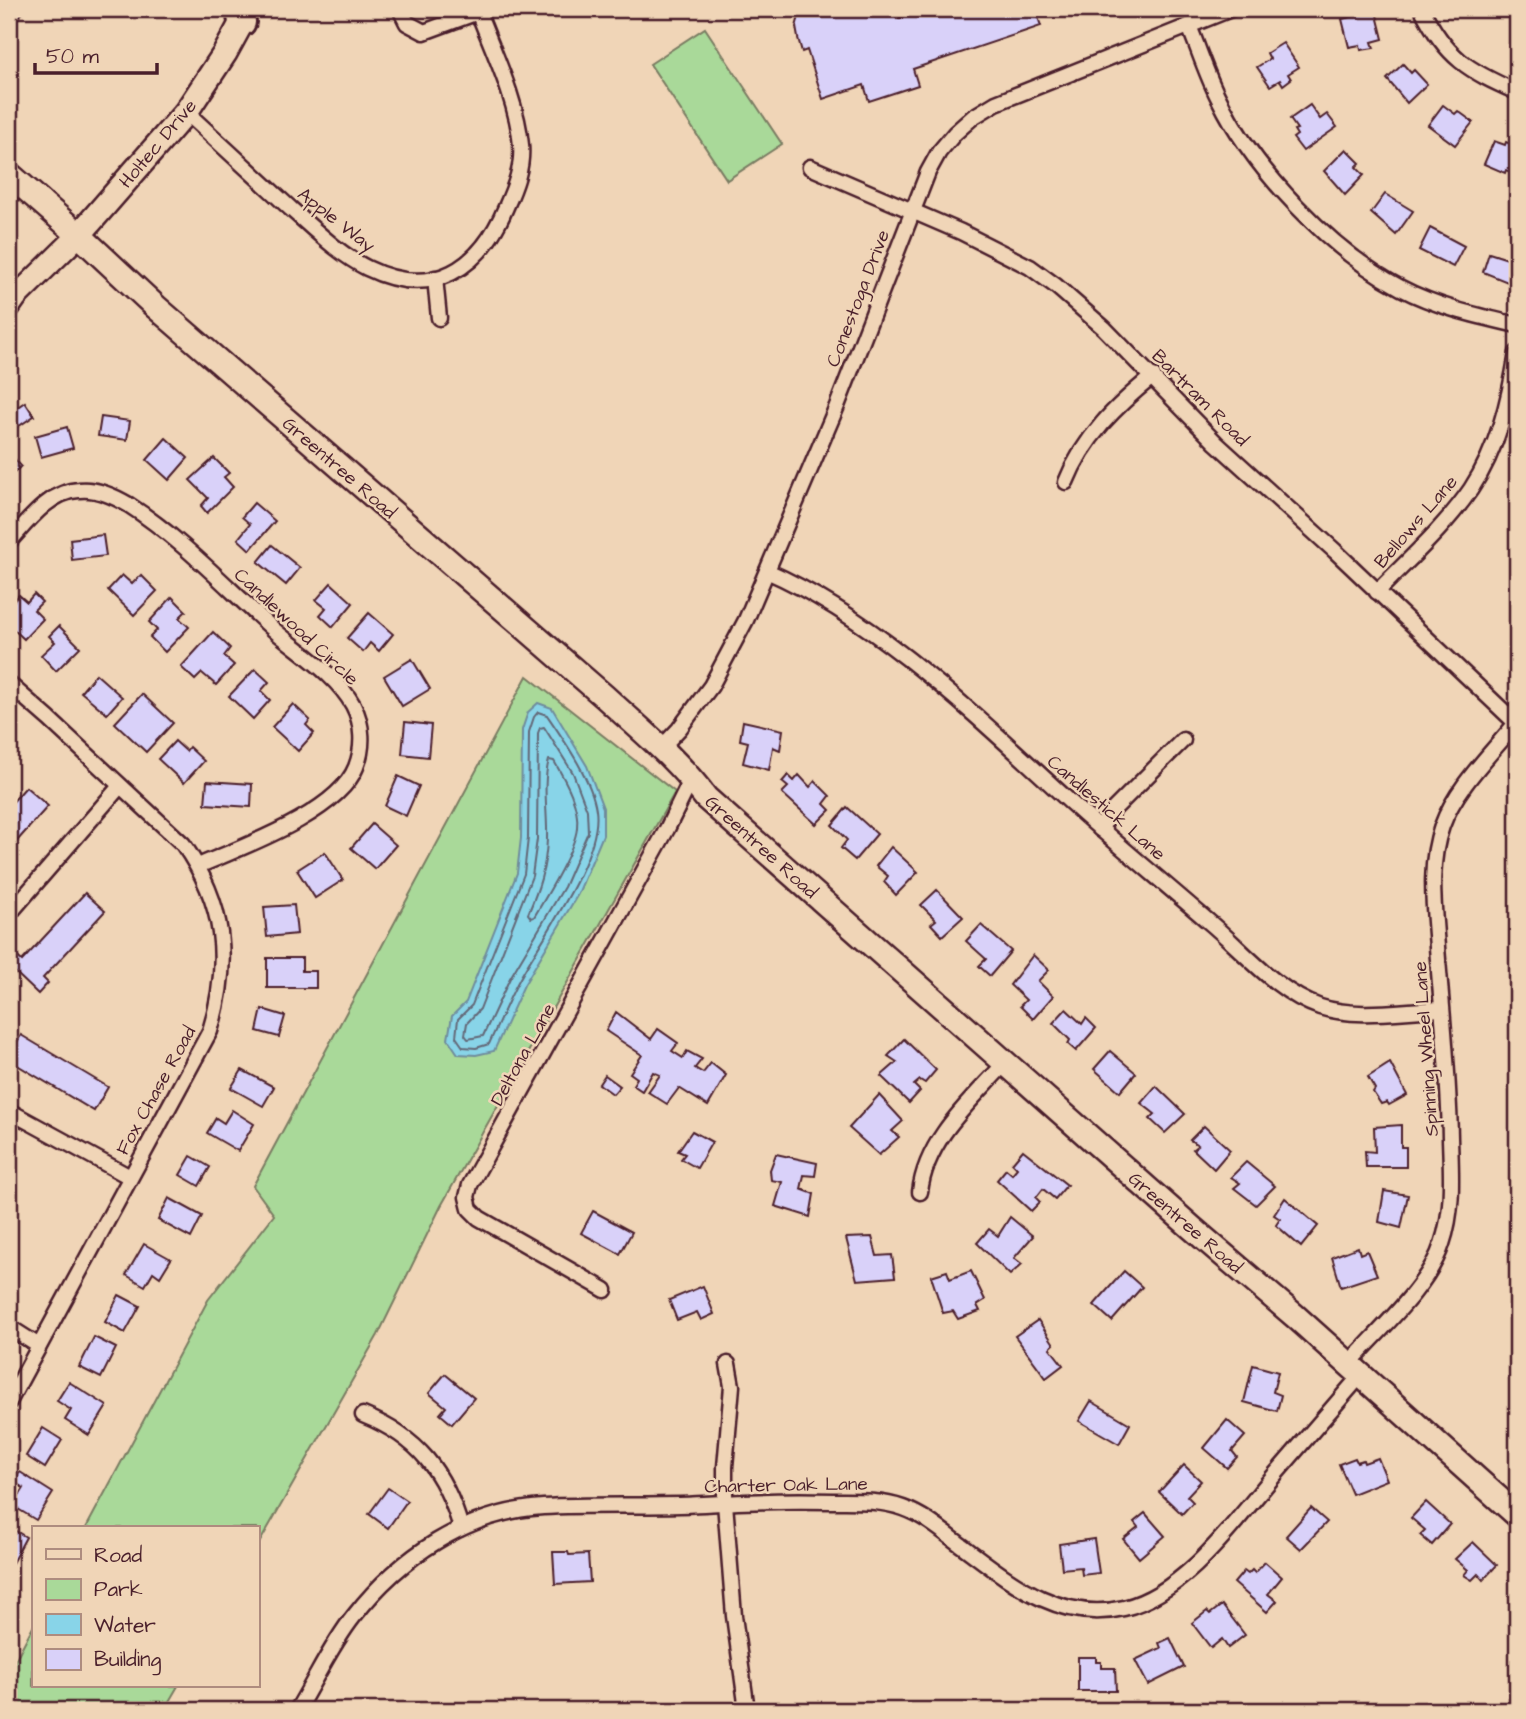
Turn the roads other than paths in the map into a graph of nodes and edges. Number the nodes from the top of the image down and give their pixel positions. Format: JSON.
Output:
{"nodes":[{"id":1,"x":400,"y":9,"type":"edge"},
{"id":2,"x":1231,"y":9,"type":"edge"},
{"id":3,"x":1422,"y":9,"type":"edge"},
{"id":4,"x":478,"y":10,"type":"edge"},
{"id":5,"x":243,"y":13,"type":"edge"},
{"id":6,"x":1189,"y":26,"type":"junction"},
{"id":7,"x":1517,"y":92,"type":"edge"},
{"id":8,"x":186,"y":112,"type":"junction"},
{"id":9,"x":810,"y":167,"type":"dead end"},
{"id":10,"x":9,"y":174,"type":"edge"},
{"id":11,"x":911,"y":211,"type":"junction"},
{"id":12,"x":79,"y":235,"type":"junction"},
{"id":13,"x":435,"y":278,"type":"junction"},
{"id":14,"x":9,"y":307,"type":"edge"},
{"id":15,"x":439,"y":318,"type":"dead end"},
{"id":16,"x":1517,"y":325,"type":"edge"},
{"id":17,"x":1517,"y":353,"type":"edge"},
{"id":18,"x":1153,"y":376,"type":"junction"},
{"id":19,"x":1066,"y":482,"type":"dead end"},
{"id":20,"x":9,"y":542,"type":"edge"},
{"id":21,"x":767,"y":571,"type":"junction"},
{"id":22,"x":1377,"y":592,"type":"junction"},
{"id":23,"x":9,"y":684,"type":"edge"},
{"id":24,"x":1517,"y":724,"type":"edge"},
{"id":25,"x":1182,"y":740,"type":"dead end"},
{"id":26,"x":661,"y":748,"type":"junction"},
{"id":27,"x":692,"y":778,"type":"junction"},
{"id":28,"x":120,"y":786,"type":"junction"},
{"id":29,"x":1100,"y":829,"type":"junction"},
{"id":30,"x":198,"y":866,"type":"junction"},
{"id":31,"x":10,"y":912,"type":"edge"},
{"id":32,"x":1441,"y":1009,"type":"junction"},
{"id":33,"x":1004,"y":1063,"type":"junction"},
{"id":34,"x":9,"y":1111,"type":"edge"},
{"id":35,"x":130,"y":1177,"type":"junction"},
{"id":36,"x":920,"y":1192,"type":"dead end"},
{"id":37,"x":605,"y":1290,"type":"dead end"},
{"id":38,"x":9,"y":1327,"type":"edge"},
{"id":39,"x":39,"y":1346,"type":"junction"},
{"id":40,"x":728,"y":1364,"type":"dead end"},
{"id":41,"x":1354,"y":1370,"type":"junction"},
{"id":42,"x":9,"y":1402,"type":"edge"},
{"id":43,"x":363,"y":1415,"type":"dead end"},
{"id":44,"x":725,"y":1503,"type":"junction"},
{"id":45,"x":1517,"y":1516,"type":"edge"},
{"id":46,"x":461,"y":1528,"type":"junction"},
{"id":47,"x":297,"y":1710,"type":"edge"},
{"id":48,"x":747,"y":1710,"type":"edge"}],
"edges":[{"from":1,"to":4,"type":"street"},
{"from":2,"to":6,"type":"street","name":"Conestoga Drive"},
{"from":3,"to":7,"type":"street"},
{"from":4,"to":13,"type":"street","name":"Apple Way"},
{"from":5,"to":8,"type":"main road","name":"Holtec Drive"},
{"from":6,"to":11,"type":"street","name":"Conestoga Drive"},
{"from":6,"to":16,"type":"street"},
{"from":8,"to":12,"type":"main road","name":"Holtec Drive"},
{"from":8,"to":13,"type":"street","name":"Apple Way"},
{"from":9,"to":11,"type":"street","name":"Bartram Road"},
{"from":10,"to":12,"type":"main road","name":"Greentree Road"},
{"from":11,"to":18,"type":"street","name":"Bartram Road"},
{"from":11,"to":21,"type":"street","name":"Conestoga Drive"},
{"from":12,"to":14,"type":"street"},
{"from":12,"to":26,"type":"main road","name":"Greentree Road"},
{"from":13,"to":15,"type":"street"},
{"from":17,"to":22,"type":"street","name":"Bellows Lane"},
{"from":18,"to":19,"type":"street"},
{"from":18,"to":22,"type":"street","name":"Bartram Road"},
{"from":20,"to":30,"type":"street","name":"Candlewood Circle"},
{"from":21,"to":26,"type":"street","name":"Conestoga Drive"},
{"from":21,"to":29,"type":"street","name":"Candlestick Lane"},
{"from":22,"to":24,"type":"street","name":"Bartram Road"},
{"from":23,"to":28,"type":"street","name":"Fox Chase Road"},
{"from":24,"to":32,"type":"street","name":"Spinning Wheel Lane"},
{"from":25,"to":29,"type":"street"},
{"from":26,"to":27,"type":"main road","name":"Greentree Road"},
{"from":27,"to":33,"type":"main road","name":"Greentree Road"},
{"from":27,"to":37,"type":"street","name":"Deltona Lane"},
{"from":28,"to":30,"type":"street","name":"Fox Chase Road"},
{"from":28,"to":31,"type":"street"},
{"from":29,"to":32,"type":"street","name":"Candlestick Lane"},
{"from":30,"to":35,"type":"street","name":"Fox Chase Road"},
{"from":32,"to":41,"type":"street","name":"Spinning Wheel Lane"},
{"from":33,"to":36,"type":"street"},
{"from":33,"to":41,"type":"main road","name":"Greentree Road"},
{"from":34,"to":35,"type":"street"},
{"from":35,"to":39,"type":"street","name":"Fox Chase Road"},
{"from":38,"to":39,"type":"street"},
{"from":39,"to":42,"type":"street","name":"Fox Chase Road"},
{"from":40,"to":44,"type":"street"},
{"from":41,"to":44,"type":"street","name":"Charter Oak Lane"},
{"from":41,"to":45,"type":"main road","name":"Greentree Road"},
{"from":43,"to":46,"type":"street"},
{"from":44,"to":46,"type":"street","name":"Charter Oak Lane"},
{"from":44,"to":48,"type":"street"},
{"from":46,"to":47,"type":"street","name":"Charter Oak Lane"}]}
